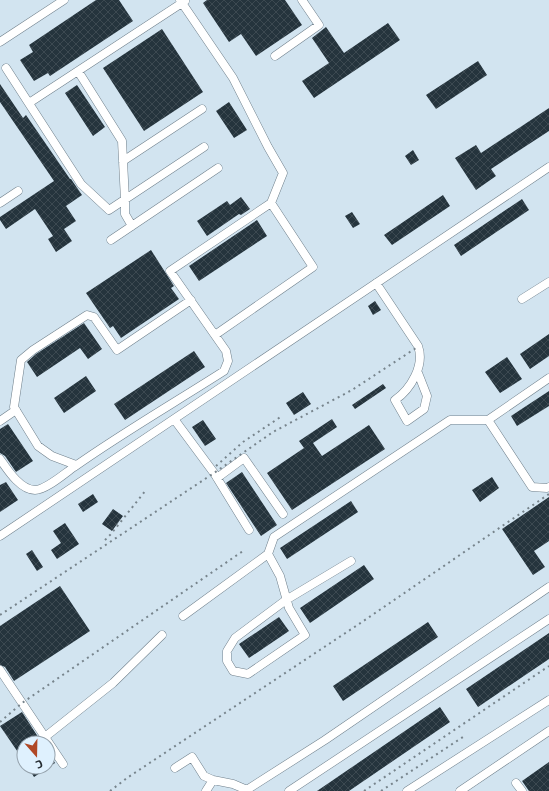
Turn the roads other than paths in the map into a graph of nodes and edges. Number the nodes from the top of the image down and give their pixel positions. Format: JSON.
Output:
{"nodes":[{"id":1,"x":64,"y":0,"type":"edge"},
{"id":2,"x":302,"y":0,"type":"edge"},
{"id":3,"x":182,"y":1,"type":"edge"},
{"id":4,"x":0,"y":42,"type":"edge"},
{"id":5,"x":275,"y":56,"type":"dead end"},
{"id":6,"x":6,"y":68,"type":"dead end"},
{"id":7,"x":78,"y":71,"type":"junction"},
{"id":8,"x":29,"y":103,"type":"junction"},
{"id":9,"x":202,"y":109,"type":"dead end"},
{"id":10,"x":204,"y":146,"type":"dead end"},
{"id":11,"x":123,"y":161,"type":"junction"},
{"id":12,"x":549,"y":167,"type":"edge"},
{"id":13,"x":218,"y":168,"type":"dead end"},
{"id":14,"x":18,"y":191,"type":"dead end"},
{"id":15,"x":125,"y":200,"type":"junction"},
{"id":16,"x":0,"y":203,"type":"edge"},
{"id":17,"x":271,"y":203,"type":"junction"},
{"id":18,"x":132,"y":226,"type":"junction"},
{"id":19,"x":111,"y":240,"type":"dead end"},
{"id":20,"x":549,"y":282,"type":"edge"},
{"id":21,"x":376,"y":284,"type":"junction"},
{"id":22,"x":522,"y":299,"type":"dead end"},
{"id":23,"x":191,"y":300,"type":"junction"},
{"id":24,"x":215,"y":335,"type":"junction"},
{"id":25,"x":418,"y":373,"type":"junction"},
{"id":26,"x":549,"y":378,"type":"edge"},
{"id":27,"x":16,"y":410,"type":"junction"},
{"id":28,"x":174,"y":419,"type":"junction"},
{"id":29,"x":488,"y":420,"type":"junction"},
{"id":30,"x":0,"y":421,"type":"edge"},
{"id":31,"x":0,"y":459,"type":"edge"},
{"id":32,"x":76,"y":465,"type":"junction"},
{"id":33,"x":217,"y":478,"type":"junction"},
{"id":34,"x":549,"y":487,"type":"edge"},
{"id":35,"x":283,"y":514,"type":"dead end"},
{"id":36,"x":250,"y":530,"type":"dead end"},
{"id":37,"x":0,"y":536,"type":"edge"},
{"id":38,"x":268,"y":554,"type":"junction"},
{"id":39,"x":350,"y":561,"type":"dead end"},
{"id":40,"x":549,"y":586,"type":"edge"},
{"id":41,"x":286,"y":600,"type":"junction"},
{"id":42,"x":182,"y":616,"type":"dead end"},
{"id":43,"x":549,"y":619,"type":"edge"},
{"id":44,"x":162,"y":635,"type":"dead end"},
{"id":45,"x":0,"y":670,"type":"edge"},
{"id":46,"x":549,"y":700,"type":"edge"},
{"id":47,"x":549,"y":731,"type":"edge"},
{"id":48,"x":44,"y":735,"type":"edge"},
{"id":49,"x":48,"y":735,"type":"edge"},
{"id":50,"x":56,"y":754,"type":"edge"},
{"id":51,"x":63,"y":764,"type":"dead end"},
{"id":52,"x":175,"y":768,"type":"dead end"},
{"id":53,"x":213,"y":780,"type":"junction"},
{"id":54,"x":516,"y":783,"type":"dead end"},
{"id":55,"x":246,"y":790,"type":"edge"},
{"id":56,"x":206,"y":791,"type":"edge"},
{"id":57,"x":289,"y":791,"type":"edge"},
{"id":58,"x":406,"y":791,"type":"edge"},
{"id":59,"x":460,"y":791,"type":"edge"},
{"id":60,"x":522,"y":791,"type":"edge"}],
"edges":[{"from":1,"to":4,"type":"street"},
{"from":2,"to":5,"type":"street"},
{"from":3,"to":7,"type":"street"},
{"from":3,"to":17,"type":"street"},
{"from":6,"to":8,"type":"street"},
{"from":7,"to":8,"type":"street"},
{"from":7,"to":11,"type":"street"},
{"from":8,"to":15,"type":"street"},
{"from":9,"to":11,"type":"street"},
{"from":10,"to":15,"type":"street"},
{"from":11,"to":15,"type":"street"},
{"from":12,"to":21,"type":"street"},
{"from":13,"to":18,"type":"street"},
{"from":14,"to":16,"type":"street"},
{"from":15,"to":18,"type":"street"},
{"from":17,"to":23,"type":"street"},
{"from":17,"to":24,"type":"street"},
{"from":18,"to":19,"type":"street"},
{"from":20,"to":22,"type":"street"},
{"from":21,"to":25,"type":"street"},
{"from":21,"to":28,"type":"street"},
{"from":23,"to":24,"type":"street"},
{"from":23,"to":27,"type":"street"},
{"from":24,"to":32,"type":"street"},
{"from":25,"to":25,"type":"street"},
{"from":26,"to":29,"type":"street"},
{"from":27,"to":30,"type":"street"},
{"from":27,"to":32,"type":"street"},
{"from":28,"to":33,"type":"street"},
{"from":28,"to":37,"type":"street"},
{"from":29,"to":34,"type":"street"},
{"from":29,"to":38,"type":"street"},
{"from":31,"to":32,"type":"street"},
{"from":33,"to":35,"type":"street"},
{"from":33,"to":36,"type":"street"},
{"from":38,"to":41,"type":"street"},
{"from":38,"to":42,"type":"street"},
{"from":39,"to":41,"type":"street"},
{"from":40,"to":55,"type":"street"},
{"from":41,"to":41,"type":"street"},
{"from":43,"to":57,"type":"street"},
{"from":44,"to":49,"type":"street"},
{"from":45,"to":48,"type":"street"},
{"from":46,"to":58,"type":"street"},
{"from":47,"to":59,"type":"street"},
{"from":50,"to":51,"type":"street"},
{"from":52,"to":53,"type":"street"},
{"from":53,"to":55,"type":"street"},
{"from":53,"to":56,"type":"street"},
{"from":54,"to":60,"type":"street"}]}
